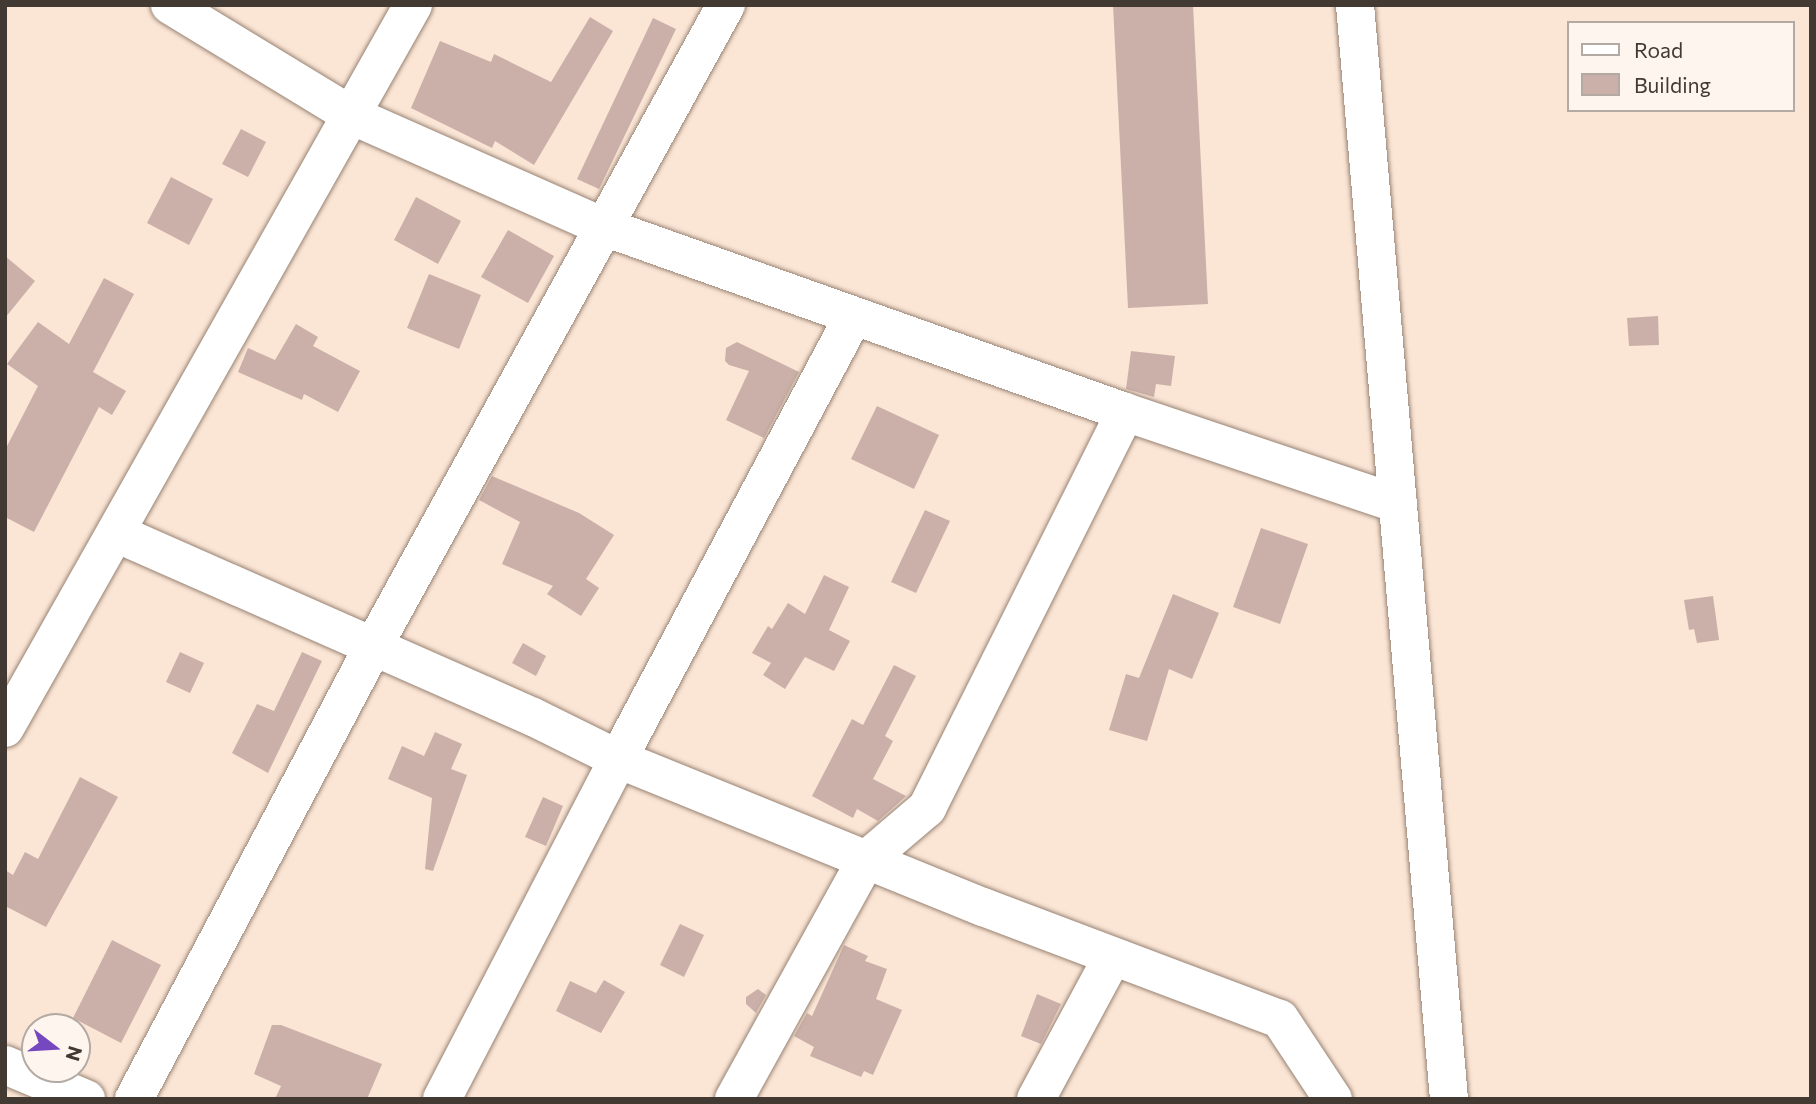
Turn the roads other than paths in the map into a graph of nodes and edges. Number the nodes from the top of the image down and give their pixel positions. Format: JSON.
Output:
{"nodes":[{"id":1,"x":170,"y":5,"type":"edge"},
{"id":2,"x":413,"y":5,"type":"edge"},
{"id":3,"x":726,"y":5,"type":"edge"},
{"id":4,"x":1355,"y":5,"type":"edge"},
{"id":5,"x":351,"y":115,"type":"junction"},
{"id":6,"x":604,"y":227,"type":"junction"},
{"id":7,"x":853,"y":317,"type":"junction"},
{"id":8,"x":1125,"y":412,"type":"junction"},
{"id":9,"x":1398,"y":505,"type":"junction"},
{"id":10,"x":116,"y":533,"type":"junction"},
{"id":11,"x":373,"y":647,"type":"junction"},
{"id":12,"x":5,"y":728,"type":"edge"},
{"id":13,"x":618,"y":759,"type":"junction"},
{"id":14,"x":866,"y":860,"type":"junction"},
{"id":15,"x":1113,"y":956,"type":"junction"},
{"id":16,"x":5,"y":1065,"type":"edge"},
{"id":17,"x":86,"y":1099,"type":"edge"},
{"id":18,"x":134,"y":1099,"type":"edge"},
{"id":19,"x":442,"y":1099,"type":"edge"},
{"id":20,"x":734,"y":1099,"type":"edge"},
{"id":21,"x":1036,"y":1099,"type":"edge"},
{"id":22,"x":1333,"y":1099,"type":"edge"},
{"id":23,"x":1449,"y":1099,"type":"edge"}],
"edges":[{"from":1,"to":5,"type":"street"},
{"from":2,"to":5,"type":"street"},
{"from":3,"to":6,"type":"street"},
{"from":4,"to":9,"type":"street"},
{"from":5,"to":6,"type":"street"},
{"from":5,"to":10,"type":"street"},
{"from":6,"to":7,"type":"street"},
{"from":6,"to":11,"type":"street"},
{"from":7,"to":8,"type":"street"},
{"from":7,"to":13,"type":"street"},
{"from":8,"to":9,"type":"street"},
{"from":8,"to":14,"type":"street"},
{"from":9,"to":23,"type":"street"},
{"from":10,"to":11,"type":"street"},
{"from":10,"to":12,"type":"street"},
{"from":11,"to":13,"type":"street"},
{"from":11,"to":18,"type":"street"},
{"from":13,"to":14,"type":"street"},
{"from":13,"to":19,"type":"street"},
{"from":14,"to":15,"type":"street"},
{"from":14,"to":20,"type":"street"},
{"from":15,"to":21,"type":"street"},
{"from":15,"to":22,"type":"street"},
{"from":16,"to":17,"type":"street"}]}
